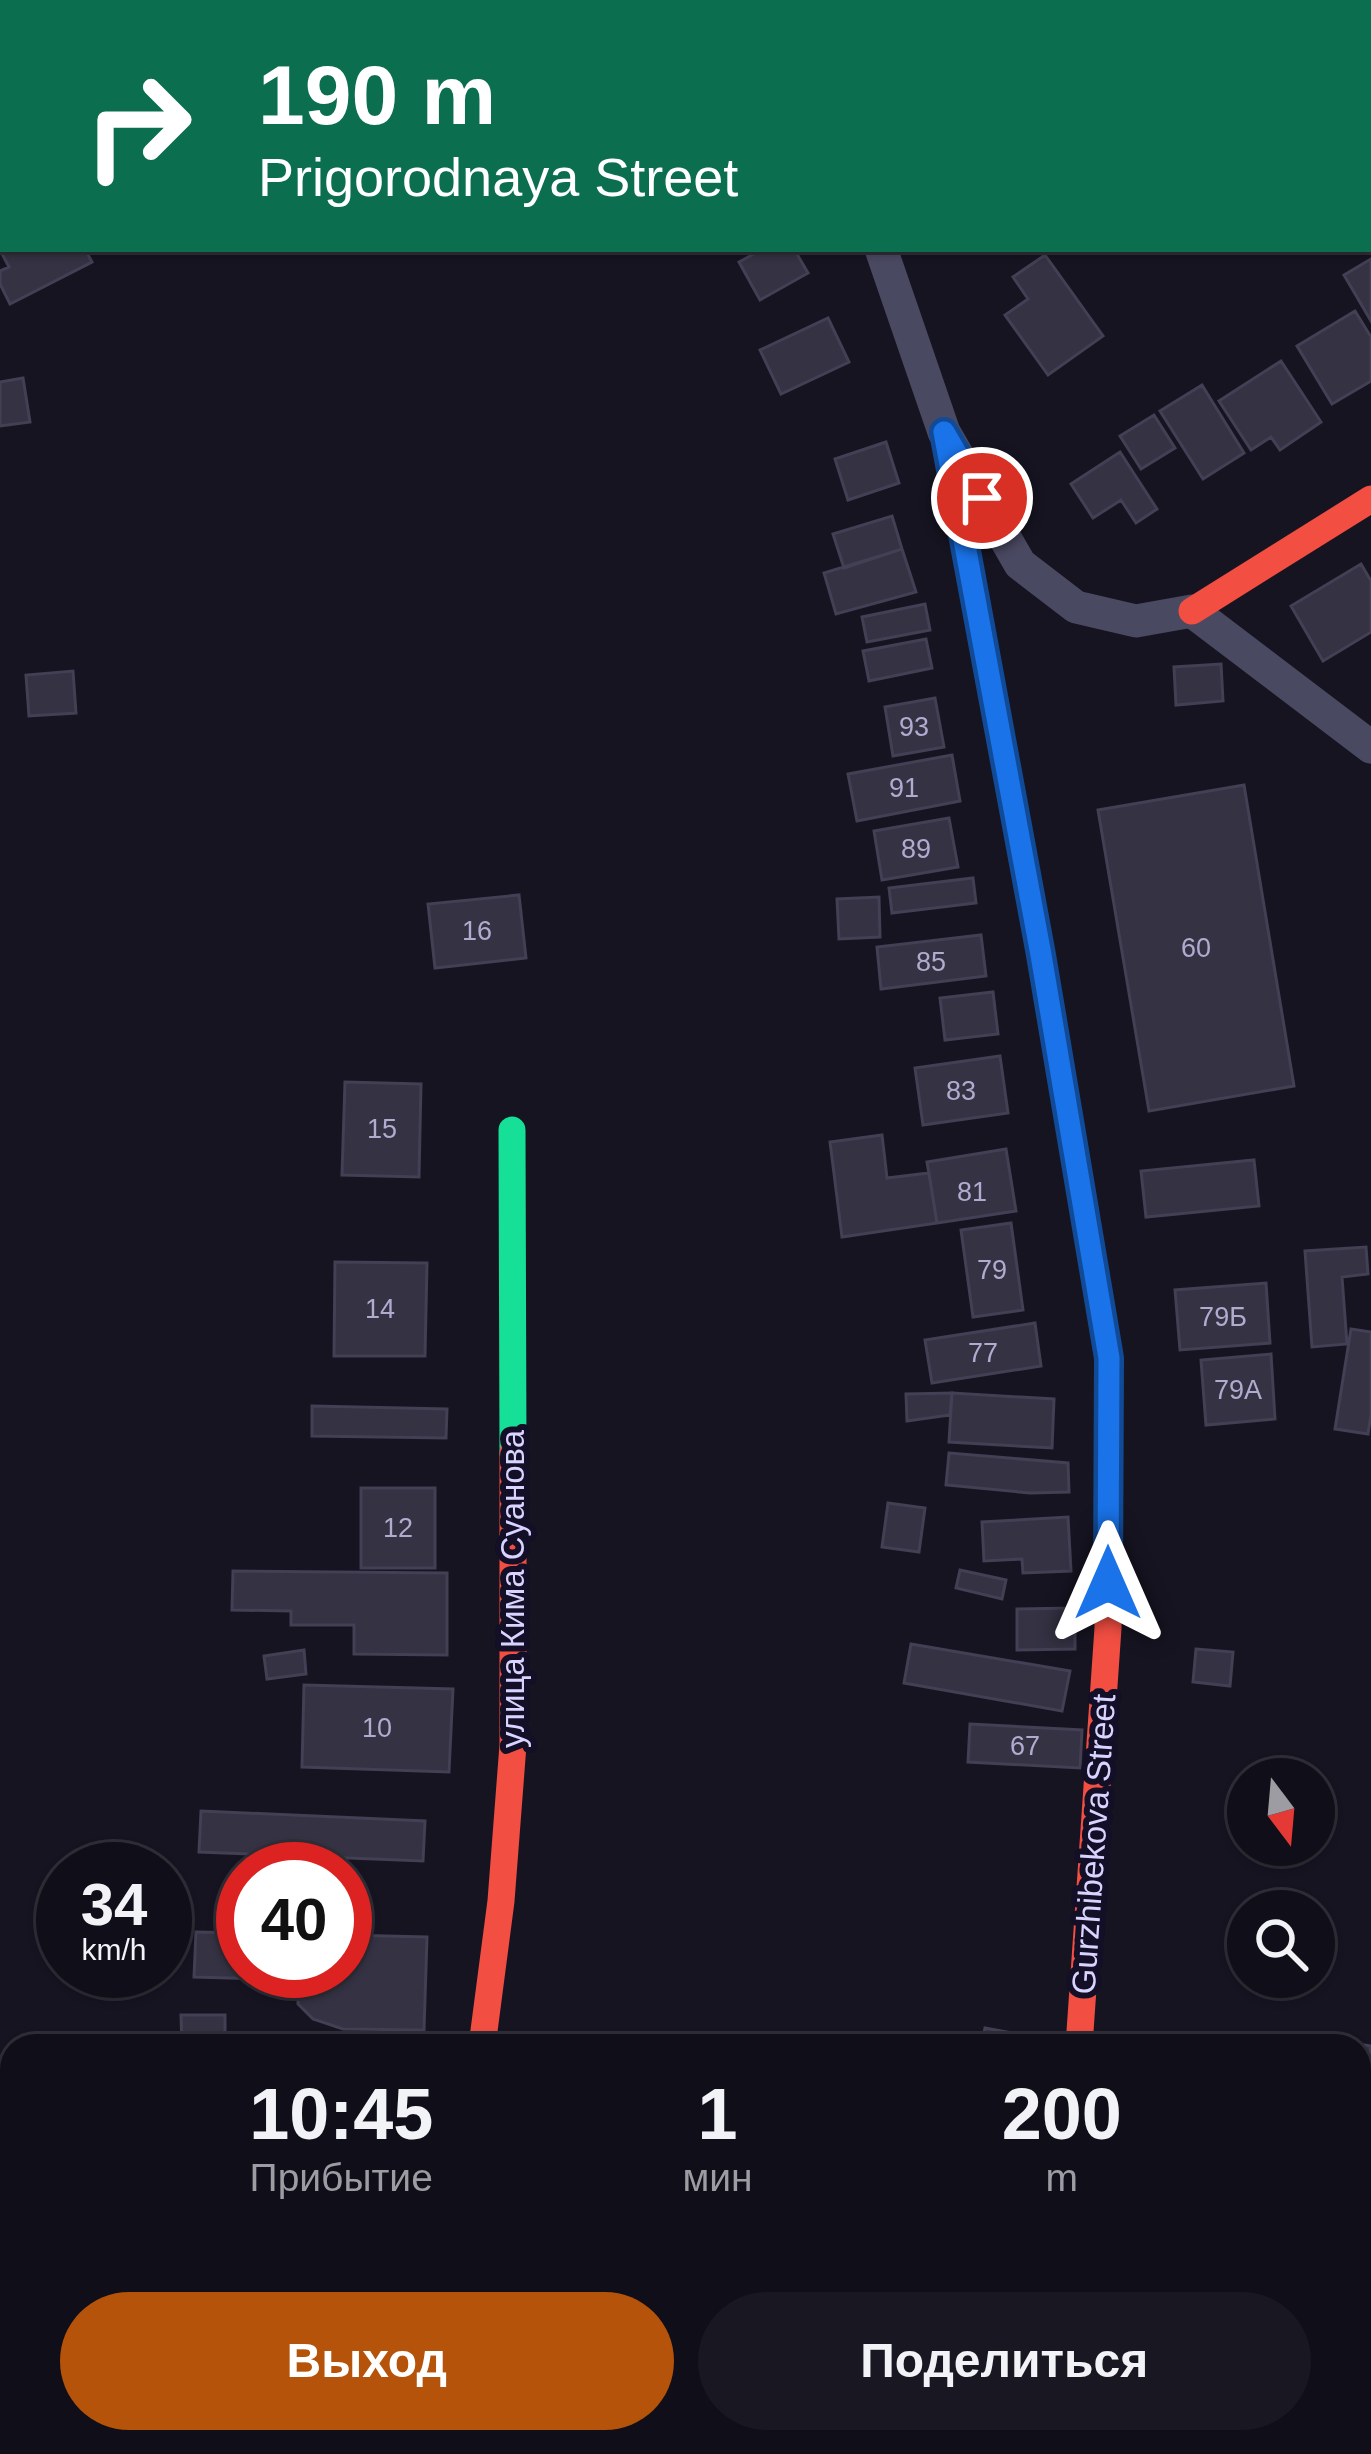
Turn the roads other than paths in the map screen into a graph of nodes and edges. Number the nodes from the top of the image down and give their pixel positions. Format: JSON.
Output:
{"nodes":[{"id":1,"x":882,"y":252,"type":"edge"},
{"id":2,"x":944,"y":432,"type":"junction"},
{"id":3,"x":1371,"y":499,"type":"edge"},
{"id":4,"x":1192,"y":611,"type":"junction"},
{"id":5,"x":1371,"y":747,"type":"edge"},
{"id":6,"x":512,"y":1130,"type":"dead end"},
{"id":7,"x":484,"y":2034,"type":"edge"},
{"id":8,"x":1080,"y":2034,"type":"edge"}],
"edges":[{"from":1,"to":2,"type":"street"},
{"from":2,"to":4,"type":"street"},
{"from":2,"to":8,"type":"street","name":"Gurzhibekova Street"},
{"from":3,"to":4,"type":"street"},
{"from":4,"to":5,"type":"street"},
{"from":6,"to":7,"type":"street","name":"улица Кима Суанова"}]}
